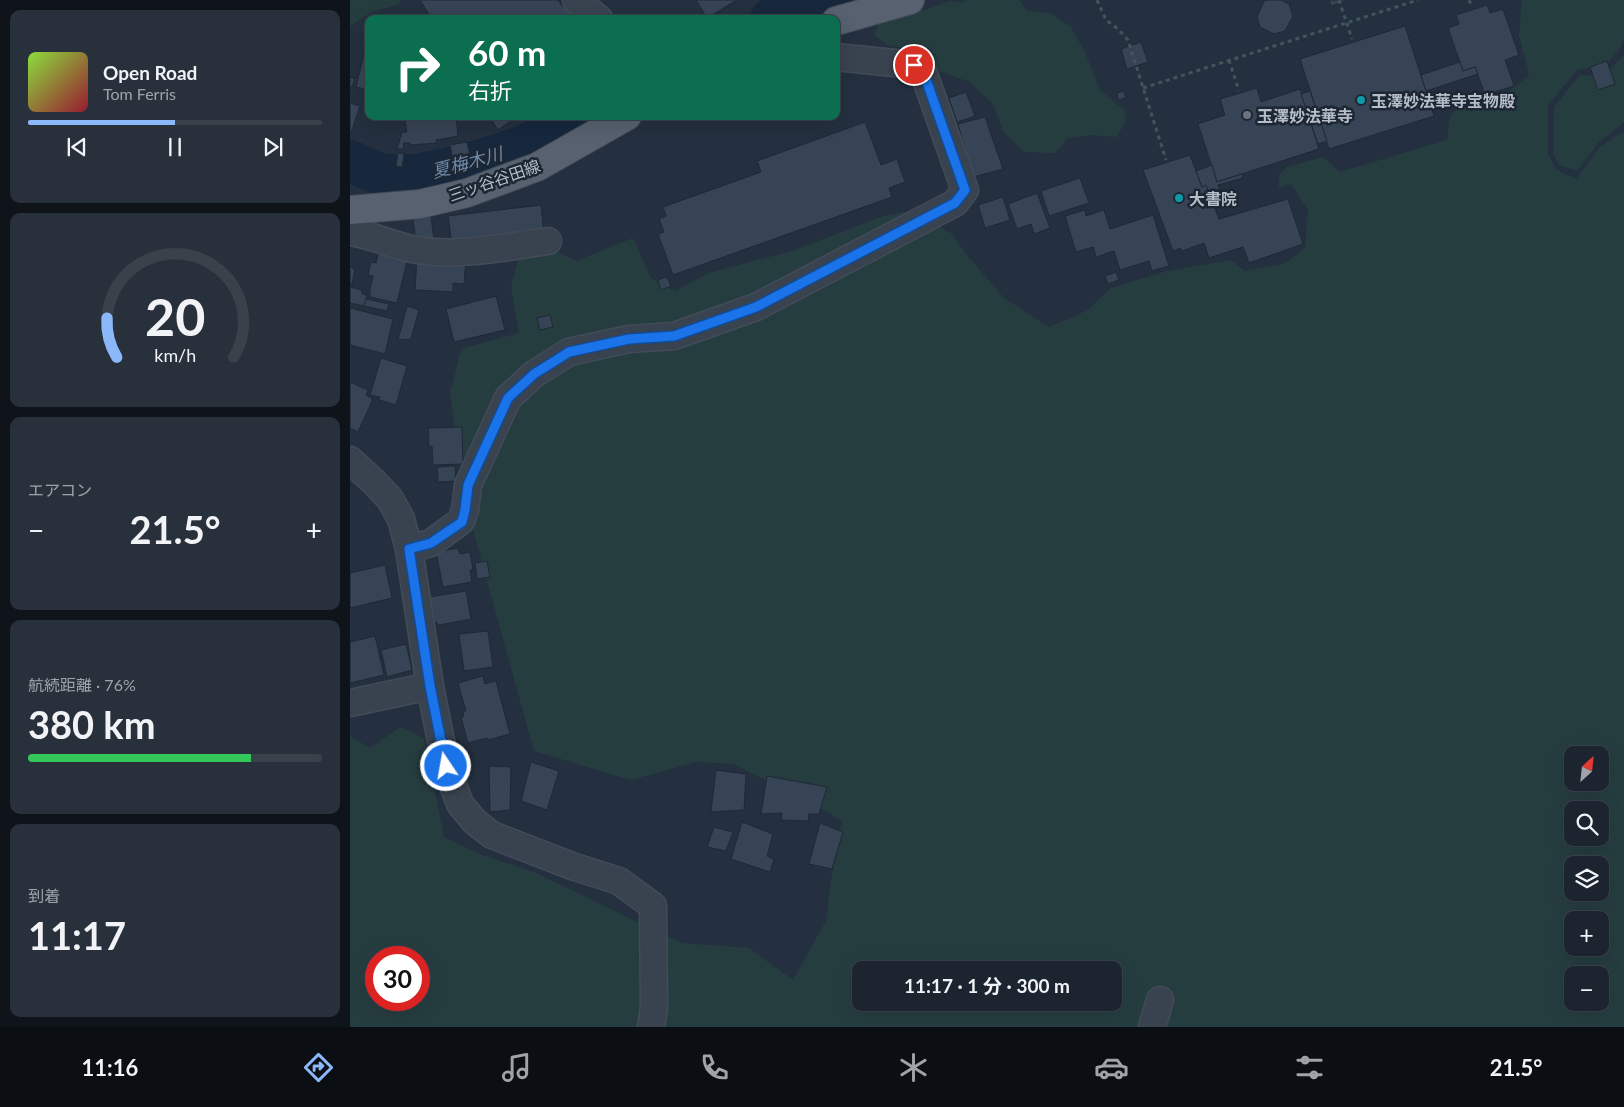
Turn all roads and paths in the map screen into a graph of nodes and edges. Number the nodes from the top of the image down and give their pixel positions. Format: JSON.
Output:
{"nodes":[{"id":1,"x":576,"y":0,"type":"edge"},
{"id":2,"x":910,"y":0,"type":"edge"},
{"id":3,"x":1097,"y":0,"type":"edge"},
{"id":4,"x":1339,"y":0,"type":"edge"},
{"id":5,"x":1418,"y":0,"type":"edge"},
{"id":6,"x":1469,"y":0,"type":"edge"},
{"id":7,"x":1472,"y":7,"type":"dead end"},
{"id":8,"x":594,"y":15,"type":"edge"},
{"id":9,"x":840,"y":20,"type":"edge"},
{"id":10,"x":1347,"y":23,"type":"junction"},
{"id":11,"x":1352,"y":39,"type":"dead end"},
{"id":12,"x":840,"y":57,"type":"edge"},
{"id":13,"x":1229,"y":60,"type":"junction"},
{"id":14,"x":1144,"y":88,"type":"junction"},
{"id":15,"x":1239,"y":91,"type":"dead end"},
{"id":16,"x":620,"y":120,"type":"edge"},
{"id":17,"x":1166,"y":160,"type":"dead end"},
{"id":18,"x":350,"y":210,"type":"edge"},
{"id":19,"x":350,"y":232,"type":"edge"},
{"id":20,"x":548,"y":241,"type":"dead end"},
{"id":21,"x":350,"y":460,"type":"edge"},
{"id":22,"x":409,"y":549,"type":"junction"},
{"id":23,"x":430,"y":686,"type":"junction"},
{"id":24,"x":350,"y":703,"type":"edge"},
{"id":25,"x":1160,"y":1000,"type":"dead end"},
{"id":26,"x":651,"y":1027,"type":"edge"},
{"id":27,"x":1152,"y":1027,"type":"edge"}],
"edges":[{"from":1,"to":8,"type":"street"},
{"from":2,"to":9,"type":"main road"},
{"from":3,"to":14,"type":"path"},
{"from":4,"to":10,"type":"path"},
{"from":5,"to":10,"type":"path"},
{"from":6,"to":7,"type":"path"},
{"from":10,"to":11,"type":"path"},
{"from":10,"to":13,"type":"path"},
{"from":12,"to":22,"type":"street"},
{"from":13,"to":14,"type":"path"},
{"from":13,"to":15,"type":"path"},
{"from":14,"to":17,"type":"path"},
{"from":16,"to":18,"type":"main road","name":"三ッ谷谷田線"},
{"from":19,"to":20,"type":"street"},
{"from":21,"to":22,"type":"street"},
{"from":22,"to":23,"type":"street"},
{"from":23,"to":24,"type":"street"},
{"from":23,"to":26,"type":"street"},
{"from":25,"to":27,"type":"street"}]}
